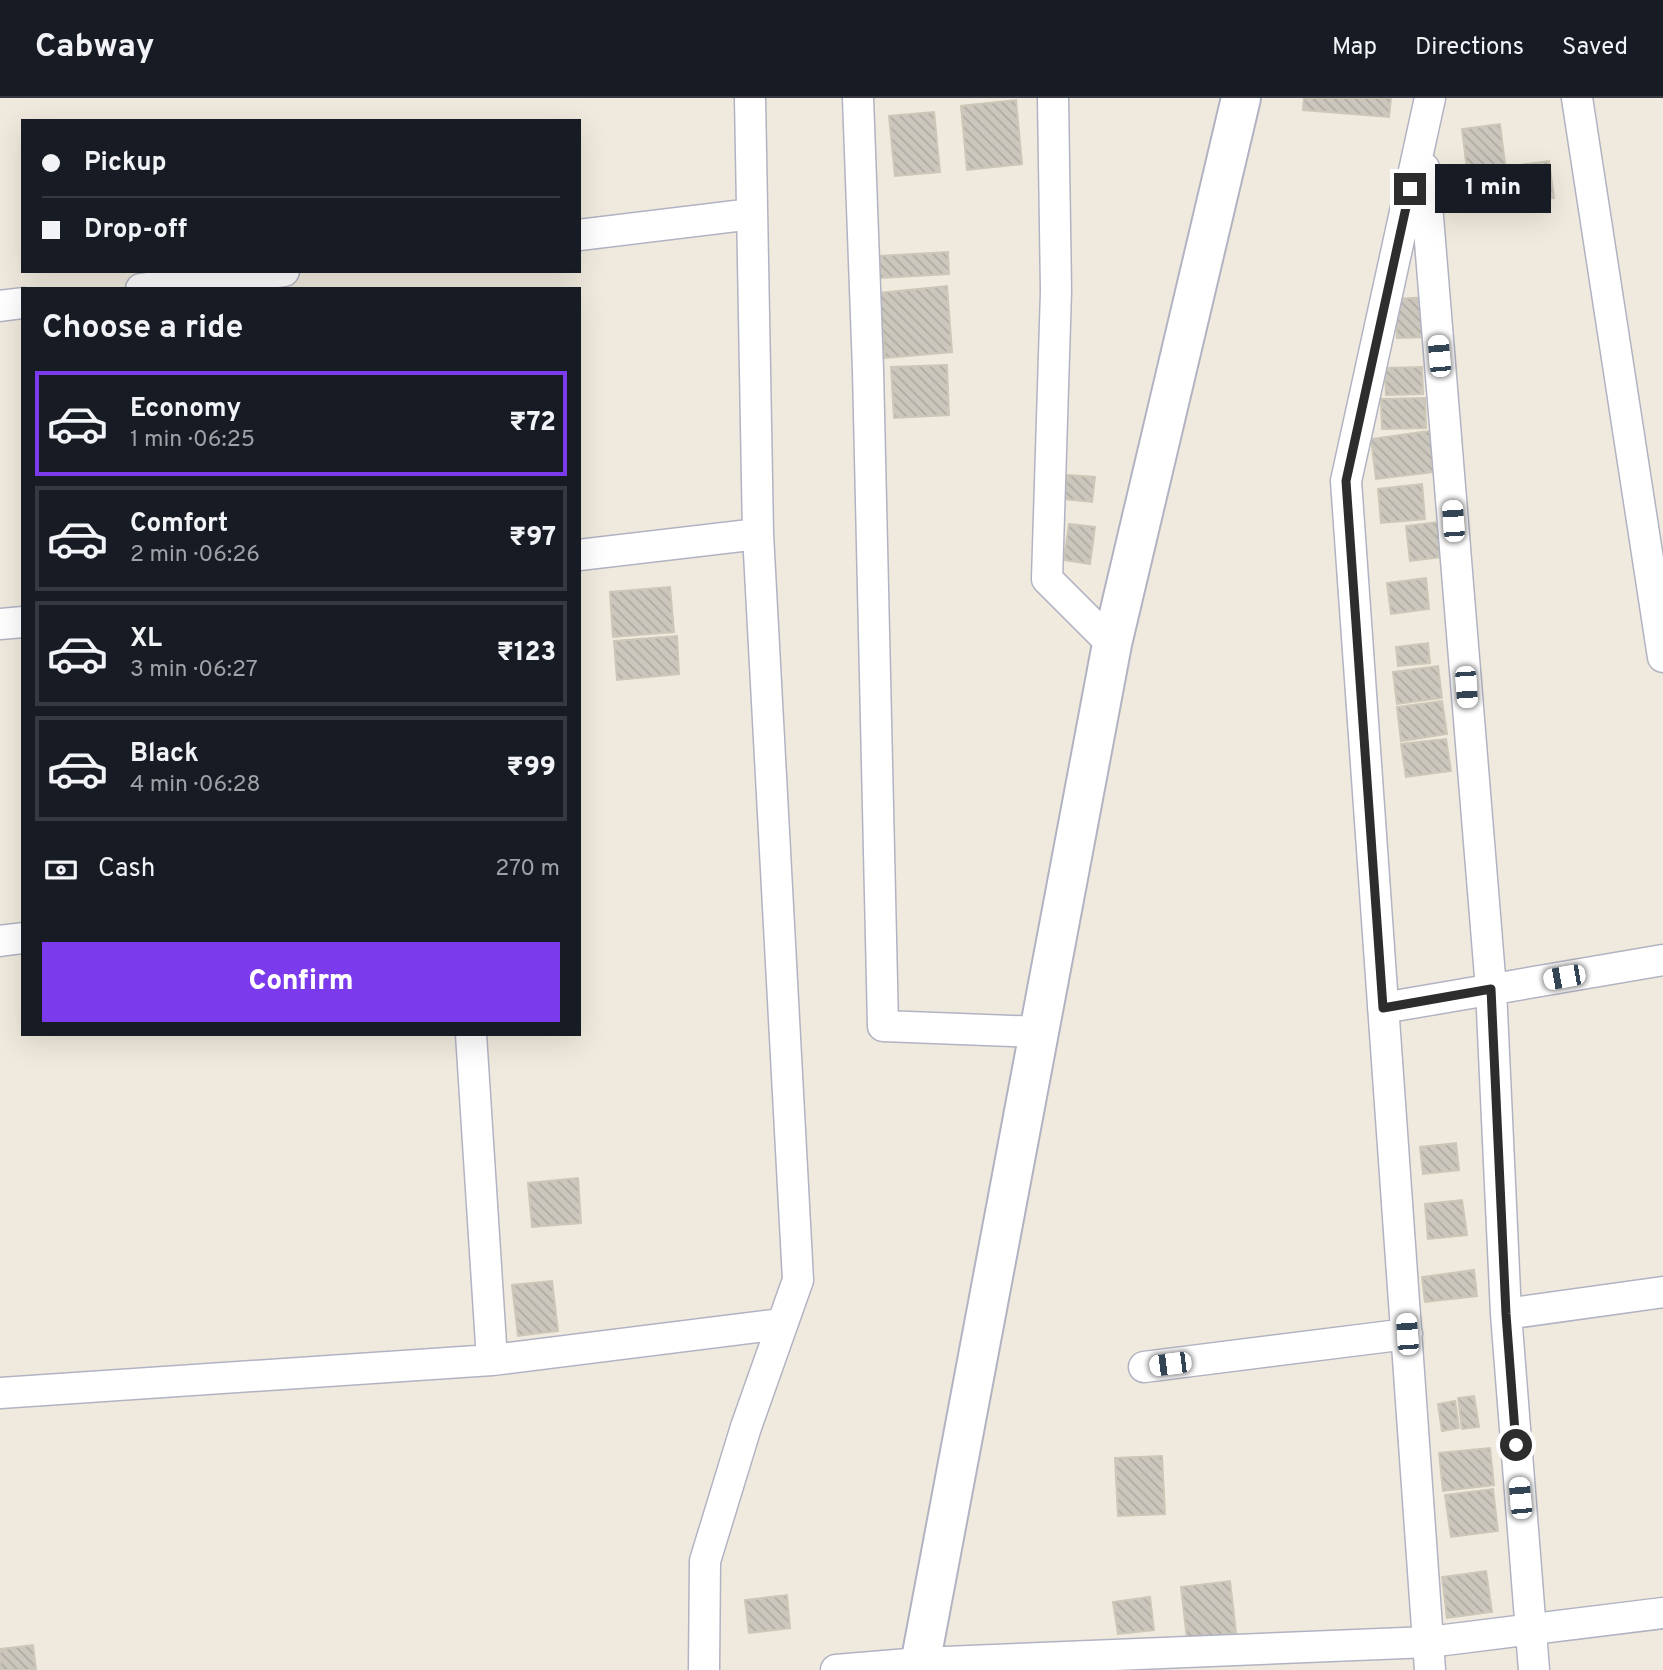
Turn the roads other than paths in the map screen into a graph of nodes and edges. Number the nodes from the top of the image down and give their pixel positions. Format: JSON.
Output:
{"nodes":[{"id":1,"x":750,"y":98,"type":"edge"},
{"id":2,"x":858,"y":98,"type":"edge"},
{"id":3,"x":1053,"y":98,"type":"edge"},
{"id":4,"x":1241,"y":98,"type":"edge"},
{"id":5,"x":1430,"y":98,"type":"edge"},
{"id":6,"x":1577,"y":98,"type":"edge"},
{"id":7,"x":1422,"y":136,"type":"junction"},
{"id":8,"x":752,"y":214,"type":"junction"},
{"id":9,"x":581,"y":235,"type":"edge"},
{"id":10,"x":268,"y":273,"type":"edge"},
{"id":11,"x":157,"y":287,"type":"edge"},
{"id":12,"x":21,"y":303,"type":"edge"},
{"id":13,"x":0,"y":306,"type":"edge"},
{"id":14,"x":758,"y":534,"type":"junction"},
{"id":15,"x":581,"y":555,"type":"edge"},
{"id":16,"x":21,"y":622,"type":"edge"},
{"id":17,"x":0,"y":624,"type":"edge"},
{"id":18,"x":1112,"y":644,"type":"junction"},
{"id":19,"x":1663,"y":657,"type":"edge"},
{"id":20,"x":21,"y":938,"type":"edge"},
{"id":21,"x":0,"y":941,"type":"edge"},
{"id":22,"x":1663,"y":960,"type":"edge"},
{"id":23,"x":1491,"y":989,"type":"junction"},
{"id":24,"x":1383,"y":1008,"type":"junction"},
{"id":25,"x":1039,"y":1032,"type":"junction"},
{"id":26,"x":471,"y":1036,"type":"edge"},
{"id":27,"x":1663,"y":1292,"type":"edge"},
{"id":28,"x":1506,"y":1314,"type":"junction"},
{"id":29,"x":782,"y":1324,"type":"junction"},
{"id":30,"x":1407,"y":1334,"type":"junction"},
{"id":31,"x":492,"y":1360,"type":"junction"},
{"id":32,"x":1144,"y":1367,"type":"dead end"},
{"id":33,"x":0,"y":1393,"type":"edge"},
{"id":34,"x":1663,"y":1613,"type":"edge"},
{"id":35,"x":1530,"y":1630,"type":"junction"},
{"id":36,"x":1430,"y":1656,"type":"edge"},
{"id":37,"x":920,"y":1667,"type":"edge"},
{"id":38,"x":704,"y":1670,"type":"edge"},
{"id":39,"x":836,"y":1670,"type":"edge"},
{"id":40,"x":1534,"y":1670,"type":"edge"}],
"edges":[{"from":1,"to":8,"type":"street"},
{"from":2,"to":25,"type":"street"},
{"from":3,"to":18,"type":"street"},
{"from":4,"to":18,"type":"street"},
{"from":5,"to":7,"type":"street"},
{"from":6,"to":19,"type":"street"},
{"from":7,"to":23,"type":"street"},
{"from":7,"to":24,"type":"street"},
{"from":8,"to":9,"type":"street"},
{"from":8,"to":14,"type":"street"},
{"from":10,"to":11,"type":"street"},
{"from":12,"to":13,"type":"street"},
{"from":14,"to":15,"type":"street"},
{"from":14,"to":29,"type":"street"},
{"from":16,"to":17,"type":"street"},
{"from":18,"to":25,"type":"street"},
{"from":20,"to":21,"type":"street"},
{"from":22,"to":23,"type":"street"},
{"from":23,"to":24,"type":"street"},
{"from":23,"to":28,"type":"street"},
{"from":24,"to":30,"type":"street"},
{"from":25,"to":37,"type":"street"},
{"from":26,"to":31,"type":"street"},
{"from":27,"to":28,"type":"street"},
{"from":28,"to":35,"type":"street"},
{"from":29,"to":31,"type":"street"},
{"from":29,"to":38,"type":"street"},
{"from":30,"to":32,"type":"street"},
{"from":30,"to":36,"type":"street"},
{"from":31,"to":33,"type":"street"},
{"from":34,"to":35,"type":"street"},
{"from":35,"to":36,"type":"street"},
{"from":35,"to":40,"type":"street"},
{"from":36,"to":37,"type":"street"},
{"from":37,"to":39,"type":"street"}]}
